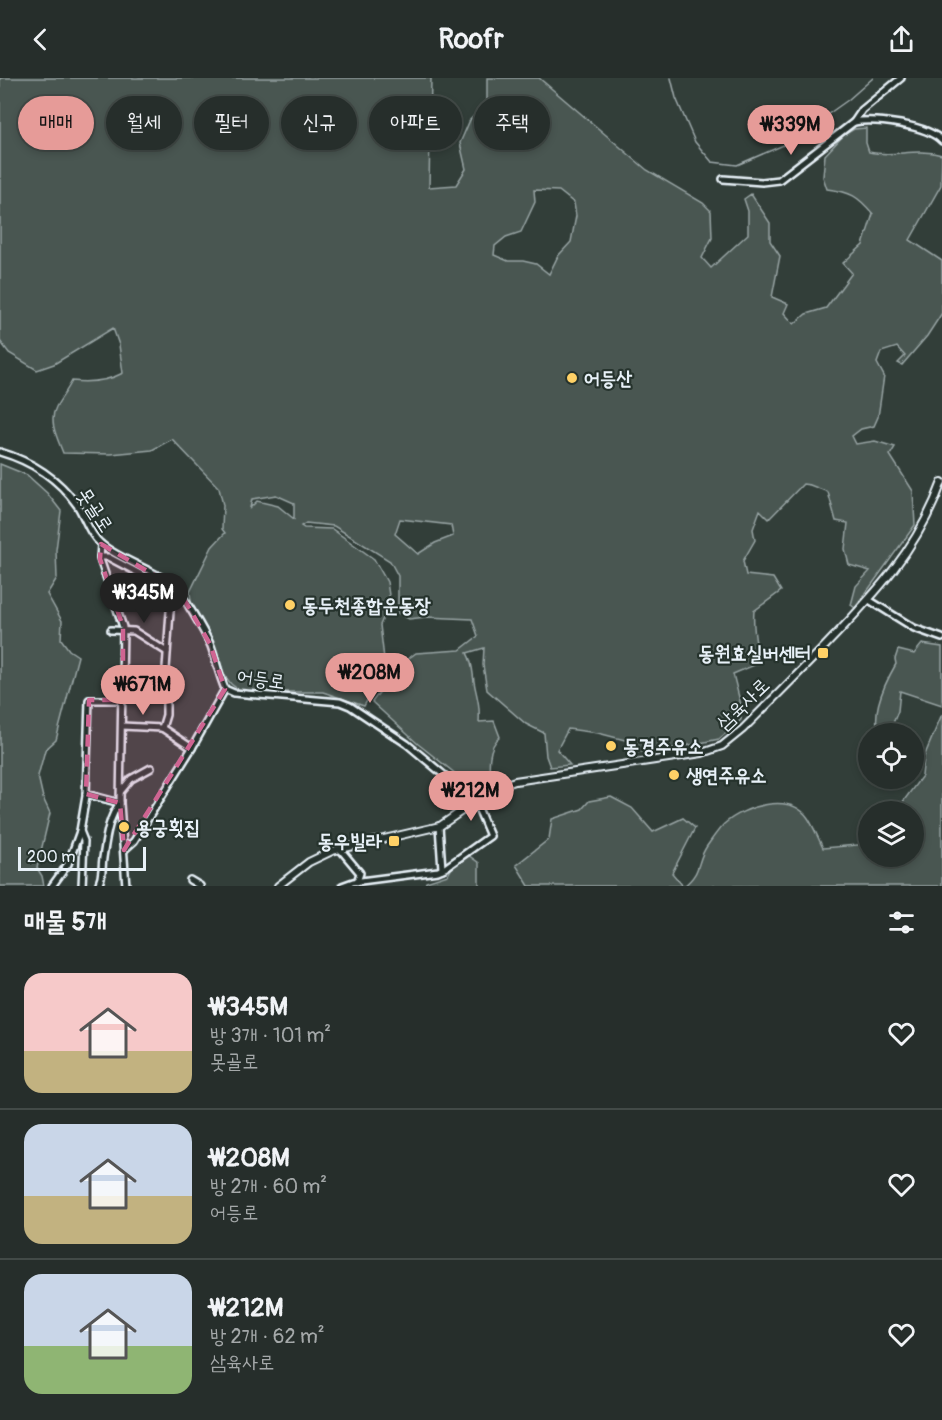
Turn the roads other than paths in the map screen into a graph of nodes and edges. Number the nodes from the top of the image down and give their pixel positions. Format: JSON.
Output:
{"nodes":[{"id":1,"x":901,"y":78,"type":"edge"},
{"id":2,"x":854,"y":122,"type":"junction"},
{"id":3,"x":942,"y":141,"type":"edge"},
{"id":4,"x":723,"y":179,"type":"dead end"},
{"id":5,"x":0,"y":452,"type":"edge"},
{"id":6,"x":942,"y":482,"type":"edge"},
{"id":7,"x":942,"y":499,"type":"edge"},
{"id":8,"x":932,"y":507,"type":"junction"},
{"id":9,"x":101,"y":544,"type":"junction"},
{"id":10,"x":100,"y":557,"type":"junction"},
{"id":11,"x":870,"y":600,"type":"junction"},
{"id":12,"x":111,"y":630,"type":"dead end"},
{"id":13,"x":123,"y":630,"type":"junction"},
{"id":14,"x":942,"y":638,"type":"edge"},
{"id":15,"x":167,"y":652,"type":"junction"},
{"id":16,"x":225,"y":689,"type":"junction"},
{"id":17,"x":123,"y":700,"type":"junction"},
{"id":18,"x":122,"y":726,"type":"junction"},
{"id":19,"x":162,"y":728,"type":"junction"},
{"id":20,"x":192,"y":748,"type":"junction"},
{"id":21,"x":151,"y":768,"type":"dead end"},
{"id":22,"x":120,"y":793,"type":"junction"},
{"id":23,"x":86,"y":794,"type":"junction"},
{"id":24,"x":475,"y":801,"type":"junction"},
{"id":25,"x":120,"y":803,"type":"junction"},
{"id":26,"x":439,"y":826,"type":"junction"},
{"id":27,"x":80,"y":831,"type":"junction"},
{"id":28,"x":340,"y":849,"type":"junction"},
{"id":29,"x":123,"y":850,"type":"junction"},
{"id":30,"x":442,"y":869,"type":"junction"},
{"id":31,"x":189,"y":880,"type":"dead end"},
{"id":32,"x":357,"y":882,"type":"junction"},
{"id":33,"x":52,"y":886,"type":"edge"},
{"id":34,"x":82,"y":886,"type":"edge"},
{"id":35,"x":98,"y":886,"type":"edge"},
{"id":36,"x":126,"y":886,"type":"edge"},
{"id":37,"x":200,"y":886,"type":"edge"},
{"id":38,"x":278,"y":886,"type":"edge"},
{"id":39,"x":342,"y":886,"type":"edge"}],
"edges":[{"from":1,"to":2,"type":"street"},
{"from":2,"to":3,"type":"street"},
{"from":2,"to":4,"type":"street"},
{"from":5,"to":9,"type":"street","name":"못골로"},
{"from":6,"to":8,"type":"main road","name":"삼육사로"},
{"from":7,"to":8,"type":"main road"},
{"from":8,"to":11,"type":"main road","name":"삼육사로"},
{"from":9,"to":10,"type":"street","name":"못골로"},
{"from":9,"to":16,"type":"street","name":"어등로"},
{"from":10,"to":13,"type":"street","name":"못골로"},
{"from":10,"to":15,"type":"street"},
{"from":11,"to":14,"type":"street"},
{"from":11,"to":24,"type":"main road","name":"삼육사로"},
{"from":12,"to":13,"type":"street"},
{"from":13,"to":15,"type":"street"},
{"from":13,"to":17,"type":"street","name":"못골로"},
{"from":15,"to":19,"type":"street"},
{"from":16,"to":20,"type":"street","name":"어등로"},
{"from":16,"to":24,"type":"street","name":"어등로"},
{"from":17,"to":18,"type":"street","name":"못골로"},
{"from":17,"to":23,"type":"street"},
{"from":18,"to":19,"type":"street"},
{"from":18,"to":22,"type":"street","name":"못골로"},
{"from":19,"to":20,"type":"street"},
{"from":20,"to":29,"type":"street","name":"어등로"},
{"from":21,"to":22,"type":"street"},
{"from":22,"to":25,"type":"street","name":"못골로"},
{"from":23,"to":25,"type":"street"},
{"from":23,"to":27,"type":"street"},
{"from":24,"to":26,"type":"main road","name":"삼육사로"},
{"from":24,"to":30,"type":"street"},
{"from":25,"to":29,"type":"street","name":"못골로"},
{"from":25,"to":35,"type":"street"},
{"from":26,"to":28,"type":"main road","name":"삼육사로"},
{"from":26,"to":30,"type":"street"},
{"from":27,"to":33,"type":"street"},
{"from":27,"to":34,"type":"street"},
{"from":28,"to":32,"type":"street"},
{"from":28,"to":38,"type":"main road","name":"삼육사로"},
{"from":29,"to":36,"type":"street","name":"못골로"},
{"from":30,"to":32,"type":"street"},
{"from":31,"to":37,"type":"street"},
{"from":32,"to":39,"type":"street"}]}
